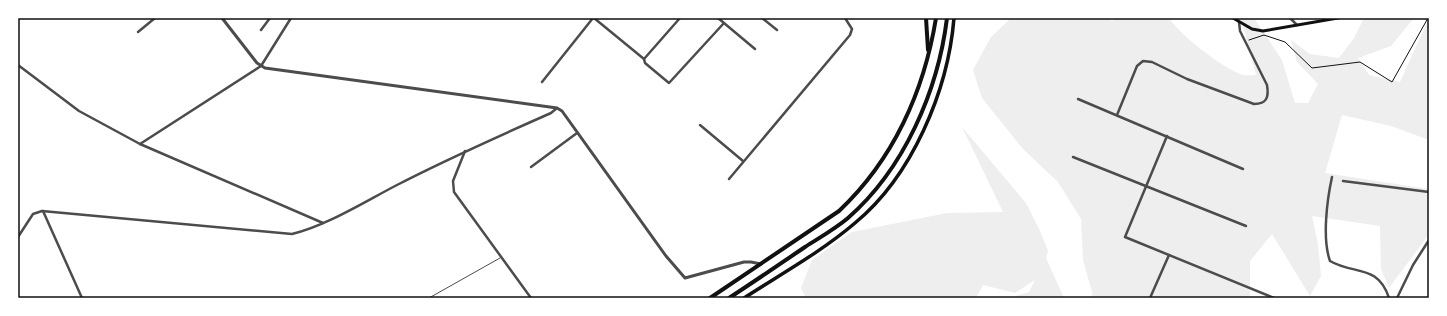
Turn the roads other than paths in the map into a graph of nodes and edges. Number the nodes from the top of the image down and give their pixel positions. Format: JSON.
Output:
{"nodes":[{"id":1,"x":155,"y":18,"type":"edge"},
{"id":2,"x":222,"y":18,"type":"edge"},
{"id":3,"x":270,"y":18,"type":"edge"},
{"id":4,"x":290,"y":18,"type":"edge"},
{"id":5,"x":594,"y":18,"type":"edge"},
{"id":6,"x":680,"y":18,"type":"edge"},
{"id":7,"x":718,"y":18,"type":"edge"},
{"id":8,"x":762,"y":18,"type":"edge"},
{"id":9,"x":844,"y":18,"type":"edge"},
{"id":10,"x":926,"y":18,"type":"edge"},
{"id":11,"x":936,"y":18,"type":"edge"},
{"id":12,"x":947,"y":18,"type":"edge"},
{"id":13,"x":954,"y":18,"type":"edge"},
{"id":14,"x":1233,"y":18,"type":"edge"},
{"id":15,"x":1290,"y":18,"type":"edge"},
{"id":16,"x":1338,"y":18,"type":"edge"},
{"id":17,"x":1240,"y":22,"type":"junction"},
{"id":18,"x":724,"y":23,"type":"junction"},
{"id":19,"x":1297,"y":26,"type":"junction"},
{"id":20,"x":261,"y":30,"type":"dead end"},
{"id":21,"x":777,"y":30,"type":"dead end"},
{"id":22,"x":138,"y":32,"type":"dead end"},
{"id":23,"x":755,"y":49,"type":"dead end"},
{"id":24,"x":928,"y":56,"type":"junction"},
{"id":25,"x":644,"y":59,"type":"junction"},
{"id":26,"x":18,"y":65,"type":"edge"},
{"id":27,"x":261,"y":66,"type":"junction"},
{"id":28,"x":542,"y":82,"type":"dead end"},
{"id":29,"x":1078,"y":99,"type":"dead end"},
{"id":30,"x":557,"y":108,"type":"junction"},
{"id":31,"x":1117,"y":115,"type":"junction"},
{"id":32,"x":700,"y":124,"type":"dead end"},
{"id":33,"x":577,"y":133,"type":"junction"},
{"id":34,"x":1167,"y":136,"type":"junction"},
{"id":35,"x":140,"y":144,"type":"junction"},
{"id":36,"x":465,"y":150,"type":"junction"},
{"id":37,"x":1073,"y":157,"type":"dead end"},
{"id":38,"x":743,"y":161,"type":"junction"},
{"id":39,"x":531,"y":167,"type":"dead end"},
{"id":40,"x":1243,"y":169,"type":"dead end"},
{"id":41,"x":1332,"y":177,"type":"dead end"},
{"id":42,"x":730,"y":179,"type":"dead end"},
{"id":43,"x":1344,"y":181,"type":"dead end"},
{"id":44,"x":1146,"y":186,"type":"junction"},
{"id":45,"x":1429,"y":192,"type":"edge"},
{"id":46,"x":42,"y":211,"type":"junction"},
{"id":47,"x":323,"y":223,"type":"junction"},
{"id":48,"x":1246,"y":226,"type":"dead end"},
{"id":49,"x":18,"y":237,"type":"edge"},
{"id":50,"x":1429,"y":240,"type":"edge"},
{"id":51,"x":1169,"y":255,"type":"junction"},
{"id":52,"x":501,"y":257,"type":"junction"},
{"id":53,"x":761,"y":264,"type":"junction"},
{"id":54,"x":82,"y":298,"type":"edge"},
{"id":55,"x":429,"y":298,"type":"edge"},
{"id":56,"x":531,"y":298,"type":"edge"},
{"id":57,"x":710,"y":298,"type":"edge"},
{"id":58,"x":729,"y":298,"type":"edge"},
{"id":59,"x":744,"y":298,"type":"edge"},
{"id":60,"x":1150,"y":298,"type":"edge"},
{"id":61,"x":1274,"y":298,"type":"edge"},
{"id":62,"x":1389,"y":298,"type":"edge"},
{"id":63,"x":1397,"y":298,"type":"edge"}],
"edges":[{"from":1,"to":22,"type":"street"},
{"from":2,"to":27,"type":"street"},
{"from":3,"to":20,"type":"street"},
{"from":4,"to":27,"type":"street"},
{"from":5,"to":25,"type":"street"},
{"from":5,"to":28,"type":"street"},
{"from":6,"to":25,"type":"street"},
{"from":7,"to":18,"type":"street"},
{"from":8,"to":21,"type":"street"},
{"from":9,"to":38,"type":"street"},
{"from":10,"to":24,"type":"highway"},
{"from":11,"to":24,"type":"highway"},
{"from":12,"to":58,"type":"highway"},
{"from":13,"to":59,"type":"main road"},
{"from":14,"to":17,"type":"main road"},
{"from":15,"to":19,"type":"street"},
{"from":16,"to":19,"type":"main road"},
{"from":17,"to":19,"type":"main road"},
{"from":17,"to":31,"type":"street"},
{"from":18,"to":23,"type":"street"},
{"from":18,"to":25,"type":"street"},
{"from":24,"to":53,"type":"highway"},
{"from":26,"to":35,"type":"street"},
{"from":27,"to":30,"type":"street"},
{"from":27,"to":35,"type":"street"},
{"from":29,"to":31,"type":"street"},
{"from":30,"to":33,"type":"street"},
{"from":30,"to":36,"type":"street"},
{"from":31,"to":34,"type":"street"},
{"from":32,"to":38,"type":"street"},
{"from":33,"to":39,"type":"street"},
{"from":33,"to":53,"type":"street"},
{"from":34,"to":40,"type":"street"},
{"from":34,"to":44,"type":"street"},
{"from":35,"to":47,"type":"street"},
{"from":36,"to":47,"type":"street"},
{"from":36,"to":52,"type":"street"},
{"from":37,"to":44,"type":"street"},
{"from":38,"to":42,"type":"street"},
{"from":41,"to":62,"type":"street"},
{"from":43,"to":45,"type":"street"},
{"from":44,"to":48,"type":"street"},
{"from":44,"to":51,"type":"street"},
{"from":46,"to":47,"type":"street"},
{"from":46,"to":49,"type":"street"},
{"from":46,"to":54,"type":"street"},
{"from":50,"to":63,"type":"street"},
{"from":51,"to":60,"type":"street"},
{"from":51,"to":61,"type":"street"},
{"from":52,"to":55,"type":"lane"},
{"from":52,"to":56,"type":"street"},
{"from":53,"to":57,"type":"highway"}]}
